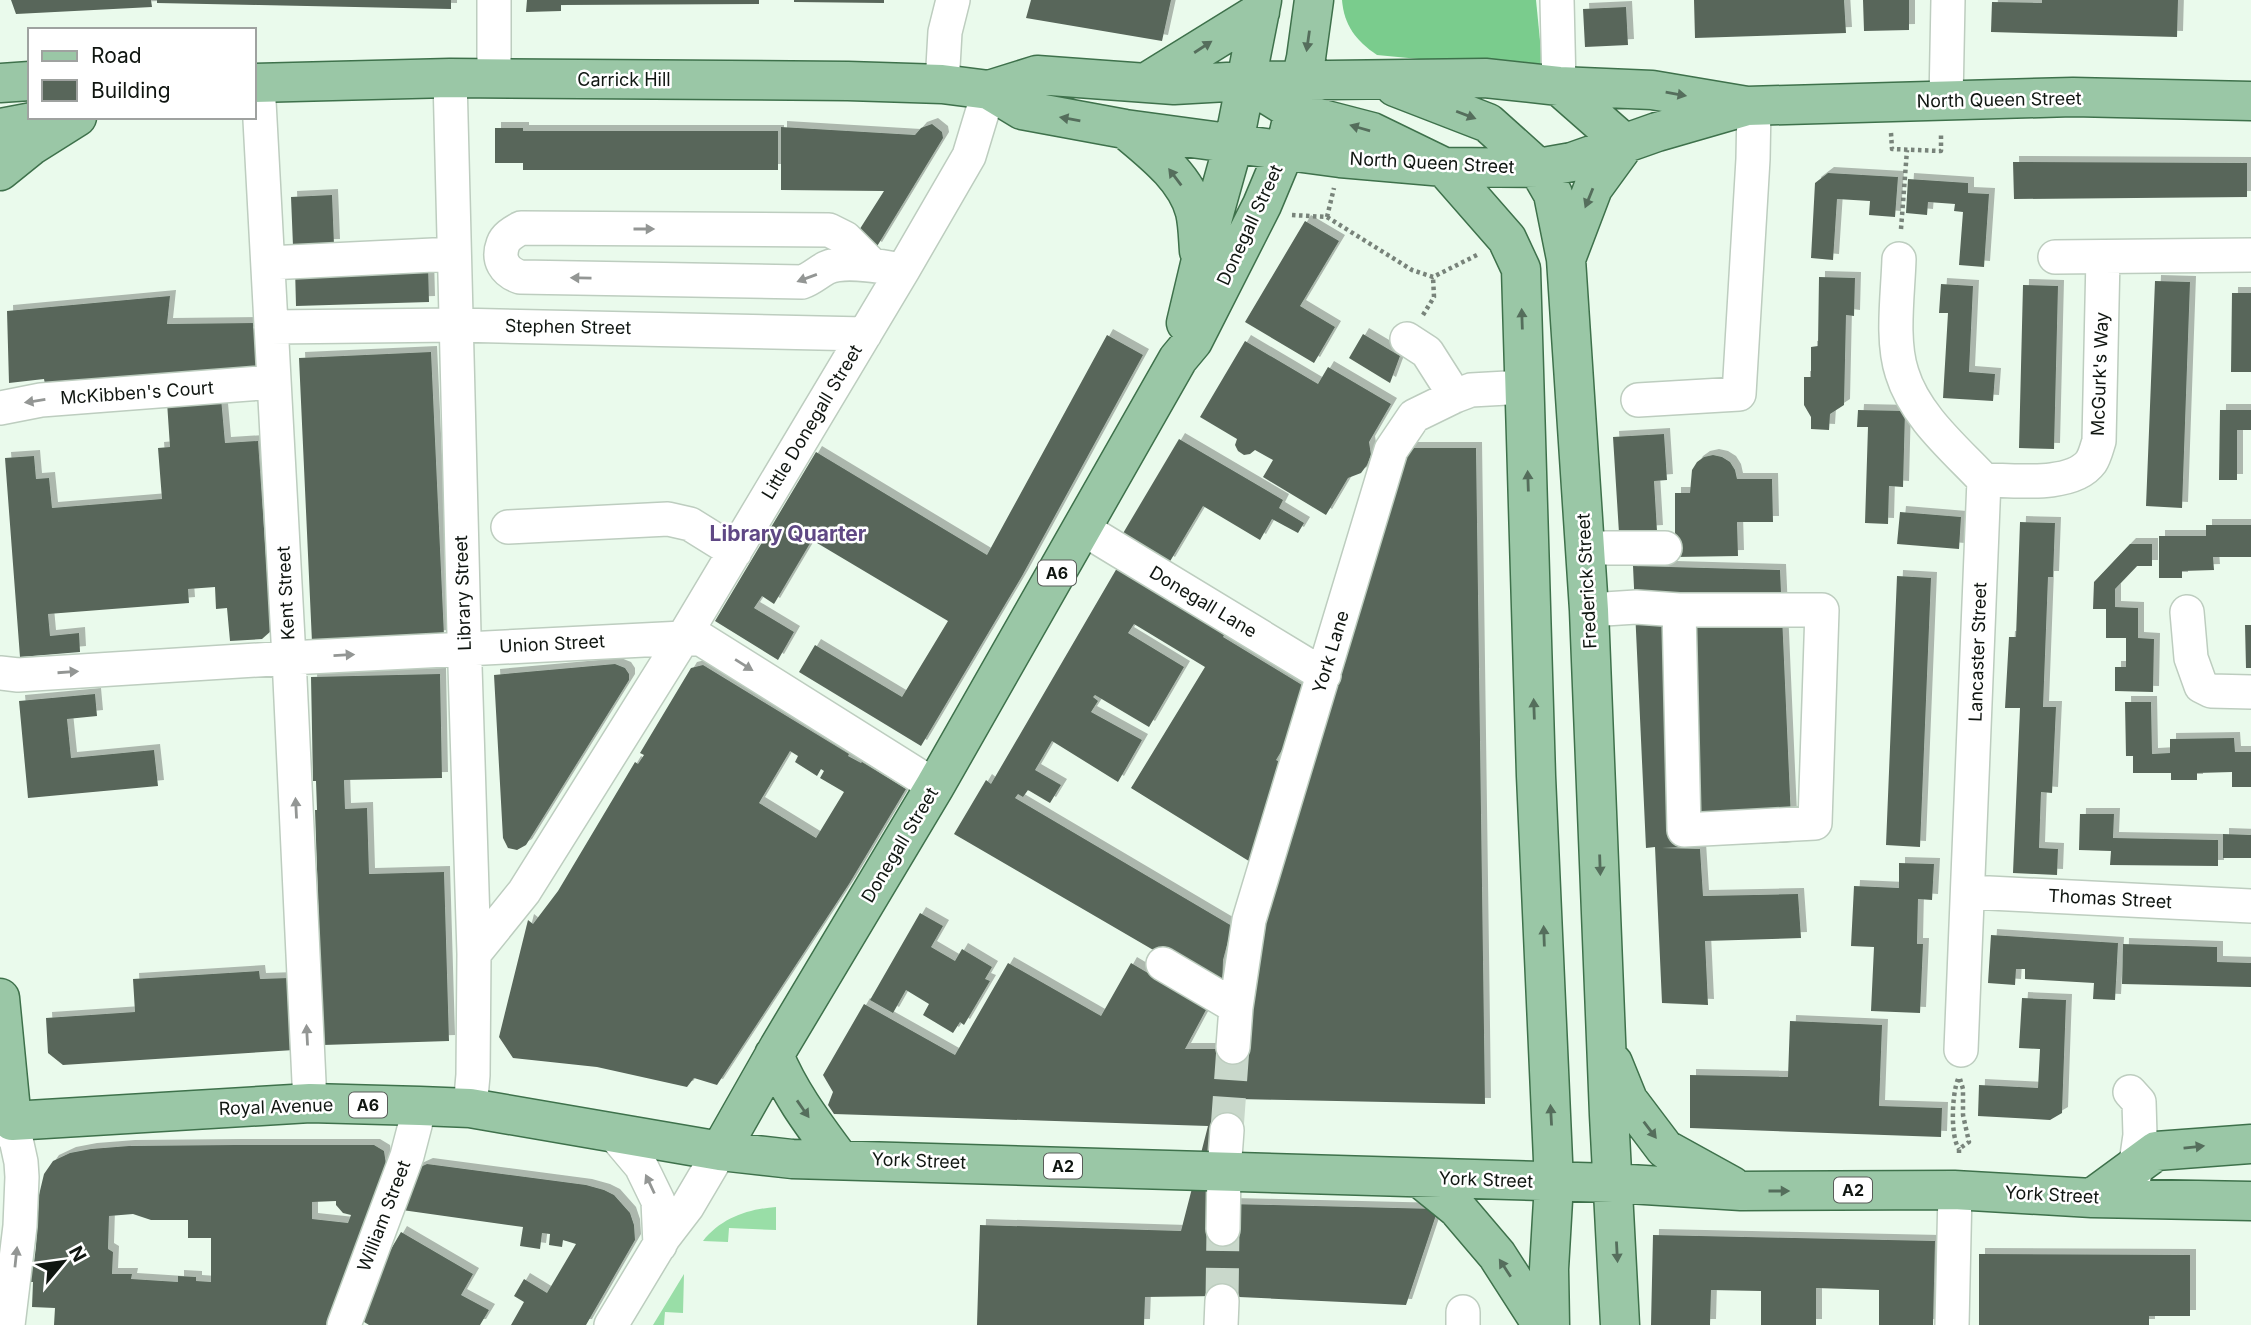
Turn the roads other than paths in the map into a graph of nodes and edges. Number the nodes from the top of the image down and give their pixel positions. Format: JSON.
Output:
{"nodes":[{"id":1,"x":494,"y":0,"type":"edge"},
{"id":2,"x":953,"y":0,"type":"edge"},
{"id":3,"x":1314,"y":0,"type":"edge"},
{"id":4,"x":1557,"y":0,"type":"edge"},
{"id":5,"x":1948,"y":0,"type":"edge"},
{"id":6,"x":1261,"y":6,"type":"edge"},
{"id":7,"x":450,"y":78,"type":"junction"},
{"id":8,"x":494,"y":79,"type":"junction"},
{"id":9,"x":28,"y":81,"type":"edge"},
{"id":10,"x":1245,"y":81,"type":"junction"},
{"id":11,"x":1380,"y":81,"type":"junction"},
{"id":12,"x":1147,"y":82,"type":"junction"},
{"id":13,"x":0,"y":83,"type":"edge"},
{"id":14,"x":256,"y":83,"type":"edge"},
{"id":15,"x":942,"y":84,"type":"junction"},
{"id":16,"x":1559,"y":86,"type":"junction"},
{"id":17,"x":1611,"y":88,"type":"junction"},
{"id":18,"x":989,"y":90,"type":"junction"},
{"id":19,"x":256,"y":97,"type":"edge"},
{"id":20,"x":1297,"y":97,"type":"junction"},
{"id":21,"x":1946,"y":101,"type":"junction"},
{"id":22,"x":2251,"y":101,"type":"edge"},
{"id":23,"x":1751,"y":106,"type":"junction"},
{"id":24,"x":47,"y":119,"type":"edge"},
{"id":25,"x":74,"y":119,"type":"edge"},
{"id":26,"x":0,"y":128,"type":"edge"},
{"id":27,"x":1125,"y":129,"type":"junction"},
{"id":28,"x":1641,"y":138,"type":"junction"},
{"id":29,"x":1234,"y":142,"type":"junction"},
{"id":30,"x":1285,"y":150,"type":"junction"},
{"id":31,"x":1444,"y":167,"type":"junction"},
{"id":32,"x":1538,"y":169,"type":"junction"},
{"id":33,"x":0,"y":171,"type":"edge"},
{"id":34,"x":454,"y":254,"type":"junction"},
{"id":35,"x":2251,"y":255,"type":"edge"},
{"id":36,"x":2055,"y":257,"type":"dead end"},
{"id":37,"x":2102,"y":257,"type":"junction"},
{"id":38,"x":1899,"y":258,"type":"road end"},
{"id":39,"x":1566,"y":259,"type":"junction"},
{"id":40,"x":268,"y":263,"type":"junction"},
{"id":41,"x":1200,"y":264,"type":"junction"},
{"id":42,"x":887,"y":268,"type":"junction"},
{"id":43,"x":456,"y":325,"type":"junction"},
{"id":44,"x":271,"y":327,"type":"junction"},
{"id":45,"x":865,"y":334,"type":"junction"},
{"id":46,"x":1408,"y":340,"type":"road end"},
{"id":47,"x":1178,"y":359,"type":"junction"},
{"id":48,"x":274,"y":382,"type":"junction"},
{"id":49,"x":1525,"y":387,"type":"junction"},
{"id":50,"x":1455,"y":396,"type":"junction"},
{"id":51,"x":1638,"y":400,"type":"dead end"},
{"id":52,"x":0,"y":408,"type":"edge"},
{"id":53,"x":1984,"y":480,"type":"junction"},
{"id":54,"x":508,"y":527,"type":"dead end"},
{"id":55,"x":1082,"y":528,"type":"junction"},
{"id":56,"x":1585,"y":548,"type":"junction"},
{"id":57,"x":1665,"y":548,"type":"dead end"},
{"id":58,"x":735,"y":552,"type":"junction"},
{"id":59,"x":1589,"y":610,"type":"junction"},
{"id":60,"x":1679,"y":610,"type":"junction"},
{"id":61,"x":2187,"y":612,"type":"dead end"},
{"id":62,"x":683,"y":638,"type":"junction"},
{"id":63,"x":464,"y":649,"type":"junction"},
{"id":64,"x":289,"y":658,"type":"junction"},
{"id":65,"x":0,"y":673,"type":"edge"},
{"id":66,"x":1324,"y":675,"type":"junction"},
{"id":67,"x":2251,"y":692,"type":"edge"},
{"id":68,"x":935,"y":786,"type":"junction"},
{"id":69,"x":1969,"y":892,"type":"junction"},
{"id":70,"x":2251,"y":906,"type":"edge"},
{"id":71,"x":474,"y":954,"type":"junction"},
{"id":72,"x":1163,"y":964,"type":"dead end"},
{"id":73,"x":0,"y":998,"type":"edge"},
{"id":74,"x":1236,"y":1007,"type":"junction"},
{"id":75,"x":1233,"y":1047,"type":"tunnel mouth"},
{"id":76,"x":1608,"y":1048,"type":"junction"},
{"id":77,"x":1961,"y":1050,"type":"dead end"},
{"id":78,"x":775,"y":1055,"type":"junction"},
{"id":79,"x":2132,"y":1086,"type":"dead end"},
{"id":80,"x":310,"y":1103,"type":"junction"},
{"id":81,"x":420,"y":1106,"type":"junction"},
{"id":82,"x":470,"y":1108,"type":"junction"},
{"id":83,"x":6,"y":1125,"type":"edge"},
{"id":84,"x":1227,"y":1130,"type":"tunnel mouth"},
{"id":85,"x":614,"y":1134,"type":"junction"},
{"id":86,"x":2251,"y":1144,"type":"edge"},
{"id":87,"x":720,"y":1151,"type":"junction"},
{"id":88,"x":839,"y":1159,"type":"junction"},
{"id":89,"x":1224,"y":1171,"type":"junction"},
{"id":90,"x":1420,"y":1178,"type":"junction"},
{"id":91,"x":1554,"y":1183,"type":"junction"},
{"id":92,"x":1613,"y":1183,"type":"junction"},
{"id":93,"x":2118,"y":1186,"type":"junction"},
{"id":94,"x":1741,"y":1191,"type":"junction"},
{"id":95,"x":1955,"y":1191,"type":"junction"},
{"id":96,"x":2251,"y":1201,"type":"edge"},
{"id":97,"x":1223,"y":1229,"type":"tunnel mouth"},
{"id":98,"x":660,"y":1245,"type":"junction"},
{"id":99,"x":8,"y":1325,"type":"edge"},
{"id":100,"x":344,"y":1325,"type":"edge"},
{"id":101,"x":611,"y":1325,"type":"edge"},
{"id":102,"x":1542,"y":1325,"type":"edge"},
{"id":103,"x":1550,"y":1325,"type":"edge"},
{"id":104,"x":1620,"y":1325,"type":"edge"},
{"id":105,"x":1952,"y":1325,"type":"edge"}],
"edges":[{"from":1,"to":8,"type":"street"},
{"from":2,"to":15,"type":"street"},
{"from":3,"to":20,"type":"main road","number":"A6","one_way":true},
{"from":4,"to":16,"type":"street"},
{"from":5,"to":21,"type":"street"},
{"from":6,"to":10,"type":"main road","number":"A6"},
{"from":12,"to":6,"type":"main road","one_way":true},
{"from":7,"to":8,"type":"main road","name":"Carrick Hill"},
{"from":7,"to":14,"type":"main road","name":"Carrick Hill"},
{"from":7,"to":34,"type":"street","name":"Library Street"},
{"from":8,"to":15,"type":"main road","name":"Carrick Hill"},
{"from":9,"to":13,"type":"main road"},
{"from":10,"to":12,"type":"main road","name":"Carrick Hill"},
{"from":10,"to":20,"type":"main road","name":"North Queen Street"},
{"from":10,"to":29,"type":"main road","name":"Donegall Street","number":"A6"},
{"from":11,"to":16,"type":"main road","name":"North Queen Street"},
{"from":11,"to":20,"type":"main road","name":"North Queen Street"},
{"from":11,"to":32,"type":"main road","name":"Frederick Street","one_way":true},
{"from":12,"to":18,"type":"main road","name":"Carrick Hill"},
{"from":15,"to":18,"type":"main road","name":"Carrick Hill"},
{"from":16,"to":17,"type":"main road","name":"North Queen Street"},
{"from":16,"to":28,"type":"main road"},
{"from":17,"to":23,"type":"main road","name":"North Queen Street","one_way":true},
{"from":17,"to":28,"type":"main road"},
{"from":27,"to":18,"type":"main road","name":"Carrick Hill","one_way":true},
{"from":18,"to":42,"type":"street","name":"Little Donegall Street"},
{"from":19,"to":40,"type":"street","name":"Kent Street"},
{"from":20,"to":30,"type":"main road","name":"Donegall Street","number":"A6"},
{"from":31,"to":20,"type":"main road","one_way":true},
{"from":21,"to":22,"type":"main road","name":"North Queen Street"},
{"from":21,"to":23,"type":"main road","name":"North Queen Street"},
{"from":23,"to":28,"type":"main road","name":"North Queen Street"},
{"from":23,"to":51,"type":"street"},
{"from":24,"to":26,"type":"main road"},
{"from":25,"to":33,"type":"main road"},
{"from":27,"to":29,"type":"main road","name":"Carrick Hill"},
{"from":41,"to":27,"type":"main road","one_way":true},
{"from":28,"to":32,"type":"main road","name":"North Queen Street"},
{"from":28,"to":39,"type":"main road","one_way":true},
{"from":29,"to":30,"type":"main road","name":"North Queen Street"},
{"from":29,"to":41,"type":"main road","name":"Donegall Street","number":"A6"},
{"from":30,"to":31,"type":"main road","name":"North Queen Street"},
{"from":30,"to":47,"type":"main road","name":"Donegall Street","number":"A6"},
{"from":31,"to":32,"type":"main road","name":"North Queen Street"},
{"from":49,"to":31,"type":"main road","one_way":true},
{"from":32,"to":39,"type":"main road","name":"Frederick Street"},
{"from":34,"to":40,"type":"street"},
{"from":34,"to":43,"type":"street","name":"Library Street"},
{"from":35,"to":37,"type":"street"},
{"from":36,"to":37,"type":"street"},
{"from":37,"to":53,"type":"street","name":"McGurk's Way"},
{"from":38,"to":53,"type":"street"},
{"from":39,"to":56,"type":"main road","name":"Frederick Street"},
{"from":40,"to":44,"type":"street","name":"Kent Street"},
{"from":41,"to":47,"type":"main road","name":"Donegall Street","number":"A6"},
{"from":42,"to":42,"type":"street","one_way":true},
{"from":42,"to":45,"type":"street","name":"Little Donegall Street"},
{"from":43,"to":44,"type":"street","name":"Stephen Street"},
{"from":43,"to":45,"type":"street","name":"Stephen Street"},
{"from":43,"to":63,"type":"street","name":"Library Street"},
{"from":44,"to":48,"type":"street","name":"Kent Street"},
{"from":45,"to":58,"type":"street","name":"Little Donegall Street"},
{"from":46,"to":50,"type":"street"},
{"from":47,"to":55,"type":"main road","name":"Donegall Street","number":"A6"},
{"from":48,"to":52,"type":"street","name":"McKibben's Court","one_way":true},
{"from":48,"to":64,"type":"street","name":"Kent Street"},
{"from":49,"to":50,"type":"street","name":"York Lane"},
{"from":91,"to":49,"type":"main road","one_way":true},
{"from":50,"to":66,"type":"street","name":"York Lane"},
{"from":53,"to":69,"type":"street","name":"Lancaster Street"},
{"from":54,"to":58,"type":"street"},
{"from":55,"to":66,"type":"street","name":"Donegall Lane"},
{"from":55,"to":68,"type":"main road","name":"Donegall Street","number":"A6"},
{"from":56,"to":57,"type":"street"},
{"from":56,"to":59,"type":"main road","name":"Frederick Street"},
{"from":58,"to":62,"type":"street","name":"Little Donegall Street"},
{"from":59,"to":60,"type":"street"},
{"from":59,"to":76,"type":"main road","name":"Frederick Street","one_way":true},
{"from":60,"to":60,"type":"street"},
{"from":61,"to":67,"type":"street"},
{"from":62,"to":63,"type":"street","name":"Union Street"},
{"from":62,"to":68,"type":"street","name":"Union Street","one_way":true},
{"from":62,"to":71,"type":"street","name":"Little Donegall Street"},
{"from":64,"to":63,"type":"street","name":"Union Street","one_way":true},
{"from":63,"to":71,"type":"street","name":"Library Street"},
{"from":65,"to":64,"type":"street","name":"Union Street","one_way":true},
{"from":80,"to":64,"type":"street","name":"Kent Street","one_way":true},
{"from":66,"to":74,"type":"street","name":"York Lane"},
{"from":68,"to":78,"type":"main road","name":"Donegall Street","number":"A6"},
{"from":69,"to":70,"type":"street","name":"Thomas Street"},
{"from":69,"to":77,"type":"street","name":"Lancaster Street"},
{"from":71,"to":82,"type":"street","name":"Library Street"},
{"from":72,"to":74,"type":"street"},
{"from":73,"to":83,"type":"main road"},
{"from":74,"to":75,"type":"street","name":"York Lane"},
{"from":76,"to":92,"type":"main road","name":"Frederick Street"},
{"from":76,"to":94,"type":"main road","one_way":true},
{"from":78,"to":87,"type":"main road","name":"Donegall Street","number":"A6"},
{"from":78,"to":88,"type":"main road","one_way":true},
{"from":79,"to":93,"type":"street"},
{"from":80,"to":81,"type":"main road","name":"Royal Avenue","number":"A6"},
{"from":80,"to":83,"type":"main road","name":"Royal Avenue","number":"A6"},
{"from":81,"to":82,"type":"main road","name":"Royal Avenue","number":"A6"},
{"from":81,"to":100,"type":"street","name":"William Street"},
{"from":82,"to":85,"type":"main road","name":"Royal Avenue","number":"A6"},
{"from":99,"to":83,"type":"street","one_way":true},
{"from":84,"to":89,"type":"street"},
{"from":85,"to":87,"type":"main road","name":"Royal Avenue","number":"A6"},
{"from":98,"to":85,"type":"street","one_way":true},
{"from":93,"to":86,"type":"main road","one_way":true},
{"from":87,"to":88,"type":"main road","name":"York Street","number":"A2"},
{"from":87,"to":98,"type":"street","name":"Donegall Street"},
{"from":88,"to":89,"type":"main road","name":"York Street","number":"A2"},
{"from":89,"to":90,"type":"main road","name":"York Street","number":"A2"},
{"from":89,"to":97,"type":"street"},
{"from":90,"to":91,"type":"main road","name":"York Street","number":"A2"},
{"from":102,"to":90,"type":"main road","one_way":true},
{"from":91,"to":92,"type":"main road","name":"York Street","number":"A2"},
{"from":91,"to":103,"type":"main road"},
{"from":92,"to":94,"type":"main road","name":"York Street","number":"A2"},
{"from":92,"to":104,"type":"main road","name":"Frederick Street","one_way":true},
{"from":93,"to":95,"type":"main road","name":"York Street","number":"A2"},
{"from":93,"to":96,"type":"main road","name":"York Street","number":"A2"},
{"from":94,"to":95,"type":"main road","name":"York Street","number":"A2","one_way":true},
{"from":95,"to":105,"type":"street"},
{"from":98,"to":101,"type":"street","name":"Donegall Street"}]}
